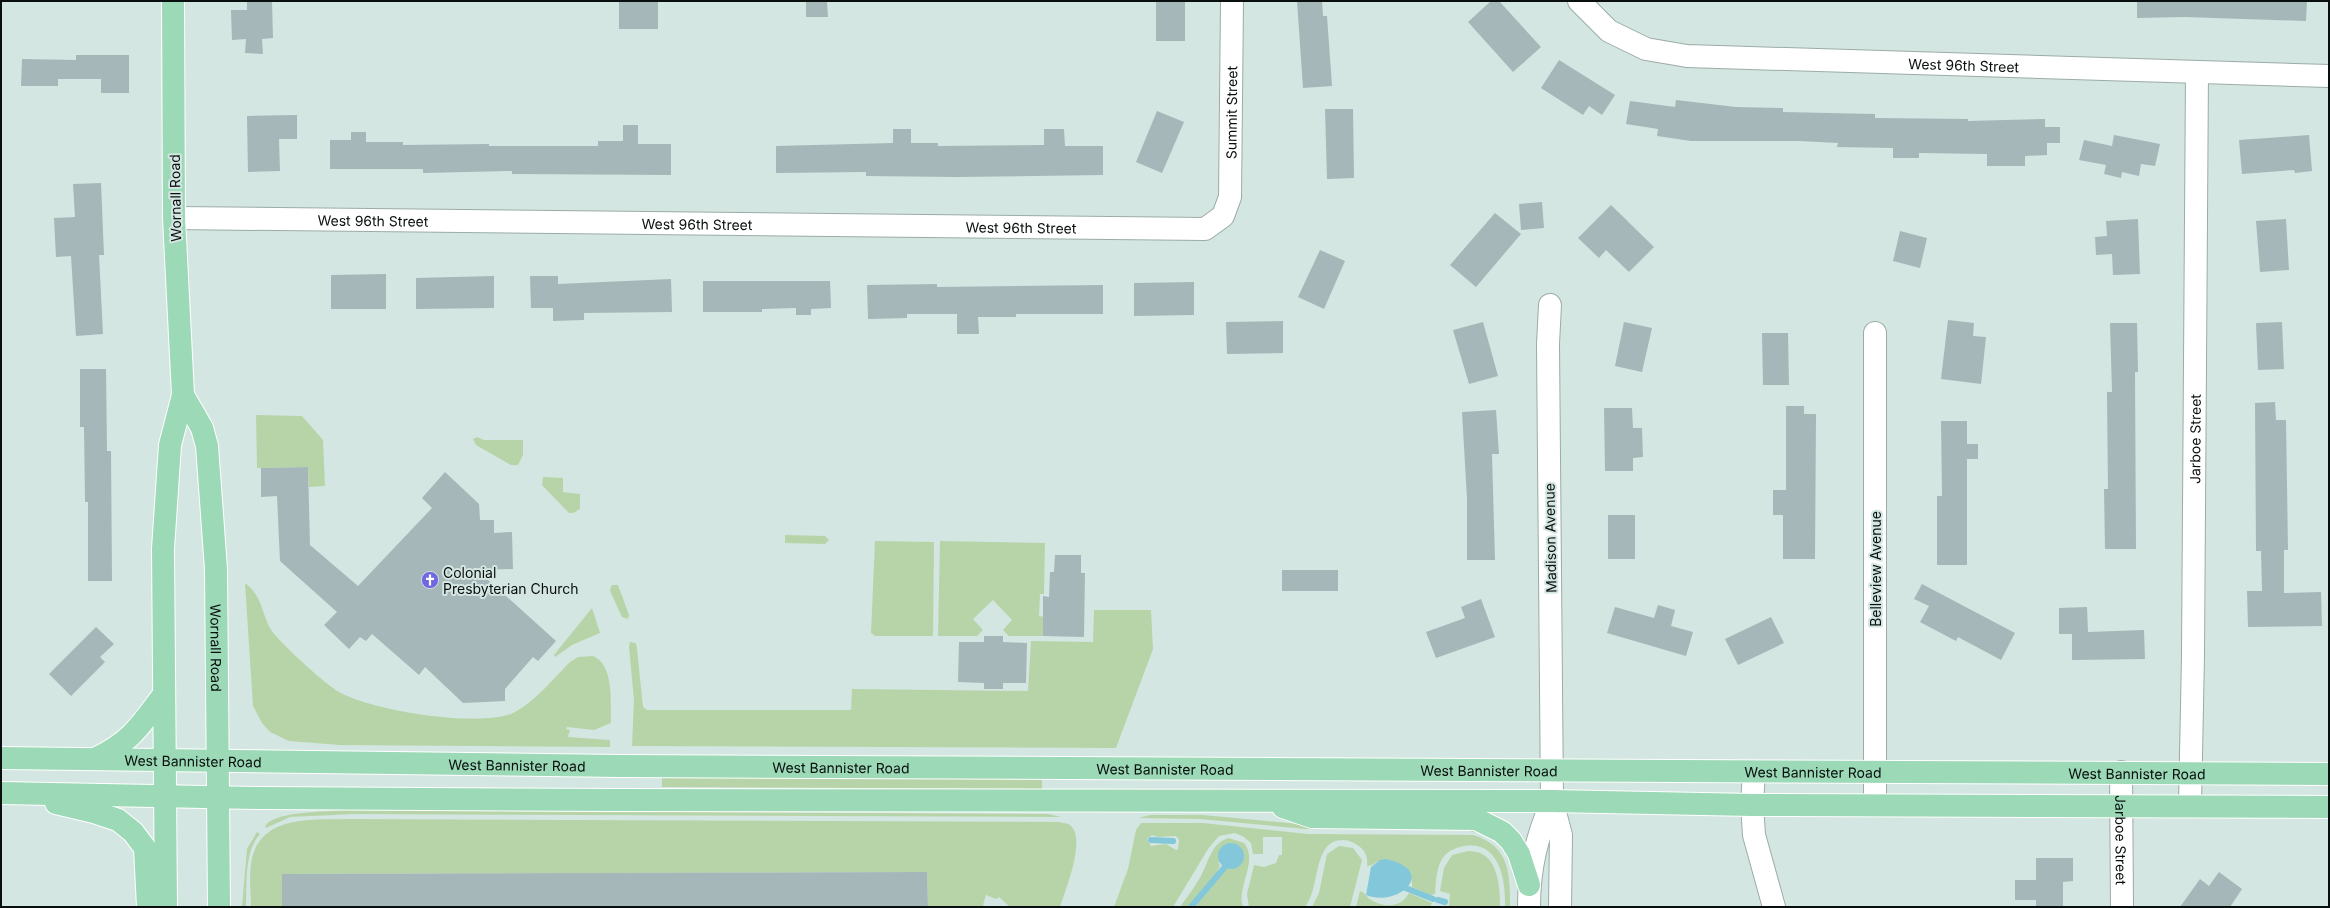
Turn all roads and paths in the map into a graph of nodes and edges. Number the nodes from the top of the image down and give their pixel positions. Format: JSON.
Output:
{"nodes":[{"id":1,"x":173,"y":1,"type":"edge"},
{"id":2,"x":1232,"y":1,"type":"edge"},
{"id":3,"x":1579,"y":1,"type":"edge"},
{"id":4,"x":2197,"y":72,"type":"junction"},
{"id":5,"x":2329,"y":76,"type":"edge"},
{"id":6,"x":174,"y":218,"type":"junction"},
{"id":7,"x":1218,"y":220,"type":"joint"},
{"id":8,"x":1550,"y":305,"type":"dead end"},
{"id":9,"x":1875,"y":333,"type":"dead end"},
{"id":10,"x":182,"y":395,"type":"junction"},
{"id":11,"x":164,"y":694,"type":"junction"},
{"id":12,"x":1,"y":758,"type":"edge"},
{"id":13,"x":93,"y":760,"type":"junction"},
{"id":14,"x":164,"y":761,"type":"junction"},
{"id":15,"x":218,"y":761,"type":"junction"},
{"id":16,"x":1552,"y":770,"type":"junction"},
{"id":17,"x":1875,"y":770,"type":"junction"},
{"id":18,"x":1754,"y":772,"type":"junction"},
{"id":19,"x":2121,"y":772,"type":"junction"},
{"id":20,"x":2191,"y":773,"type":"junction"},
{"id":21,"x":2329,"y":774,"type":"edge"},
{"id":22,"x":4,"y":793,"type":"edge"},
{"id":23,"x":164,"y":795,"type":"junction"},
{"id":24,"x":218,"y":797,"type":"junction"},
{"id":25,"x":1552,"y":801,"type":"junction"},
{"id":26,"x":1271,"y":802,"type":"junction"},
{"id":27,"x":1752,"y":804,"type":"junction"},
{"id":28,"x":1875,"y":804,"type":"junction"},
{"id":29,"x":2121,"y":805,"type":"junction"},
{"id":30,"x":2190,"y":805,"type":"junction"},
{"id":31,"x":2329,"y":806,"type":"edge"},
{"id":32,"x":1529,"y":885,"type":"junction"},
{"id":33,"x":148,"y":907,"type":"edge"},
{"id":34,"x":166,"y":907,"type":"edge"},
{"id":35,"x":219,"y":907,"type":"edge"},
{"id":36,"x":1529,"y":907,"type":"edge"},
{"id":37,"x":1560,"y":907,"type":"edge"},
{"id":38,"x":1774,"y":907,"type":"edge"},
{"id":39,"x":2122,"y":907,"type":"edge"}],
"edges":[{"from":1,"to":6,"type":"main road","name":"Wornall Road"},
{"from":2,"to":7,"type":"street","name":"Summit Street"},
{"from":3,"to":4,"type":"street","name":"West 96th Street"},
{"from":4,"to":5,"type":"street","name":"West 96th Street"},
{"from":4,"to":20,"type":"street","name":"Jarboe Street"},
{"from":6,"to":7,"type":"street","name":"West 96th Street"},
{"from":6,"to":10,"type":"main road","name":"Wornall Road"},
{"from":8,"to":16,"type":"street","name":"Madison Avenue"},
{"from":9,"to":17,"type":"street","name":"Belleview Avenue"},
{"from":10,"to":11,"type":"main road","name":"Wornall Road"},
{"from":10,"to":15,"type":"main road","name":"Wornall Road"},
{"from":11,"to":13,"type":"main road"},
{"from":11,"to":14,"type":"main road","name":"Wornall Road"},
{"from":12,"to":13,"type":"main road","name":"West Bannister Road"},
{"from":13,"to":14,"type":"main road","name":"West Bannister Road"},
{"from":14,"to":15,"type":"main road","name":"West Bannister Road"},
{"from":14,"to":23,"type":"main road","name":"Wornall Road"},
{"from":15,"to":16,"type":"main road","name":"West Bannister Road"},
{"from":15,"to":24,"type":"main road","name":"Wornall Road"},
{"from":16,"to":18,"type":"main road","name":"West Bannister Road"},
{"from":16,"to":25,"type":"street","name":"Madison Avenue"},
{"from":17,"to":18,"type":"main road","name":"West Bannister Road"},
{"from":17,"to":19,"type":"main road","name":"West Bannister Road"},
{"from":17,"to":28,"type":"street","name":"Belleview Avenue"},
{"from":18,"to":27,"type":"street"},
{"from":19,"to":20,"type":"main road","name":"West Bannister Road"},
{"from":19,"to":29,"type":"street","name":"Jarboe Street"},
{"from":20,"to":21,"type":"main road","name":"West Bannister Road"},
{"from":20,"to":30,"type":"street","name":"Jarboe Street"},
{"from":22,"to":23,"type":"main road"},
{"from":22,"to":33,"type":"main road"},
{"from":23,"to":24,"type":"main road"},
{"from":23,"to":34,"type":"main road","name":"Wornall Road"},
{"from":24,"to":26,"type":"main road"},
{"from":24,"to":35,"type":"main road","name":"Wornall Road"},
{"from":25,"to":26,"type":"main road"},
{"from":25,"to":27,"type":"main road"},
{"from":25,"to":32,"type":"street"},
{"from":25,"to":37,"type":"street"},
{"from":26,"to":32,"type":"main road"},
{"from":27,"to":28,"type":"main road"},
{"from":27,"to":38,"type":"street"},
{"from":28,"to":29,"type":"main road"},
{"from":29,"to":30,"type":"main road"},
{"from":29,"to":39,"type":"street","name":"Jarboe Street"},
{"from":30,"to":31,"type":"main road"},
{"from":32,"to":36,"type":"street"}]}
